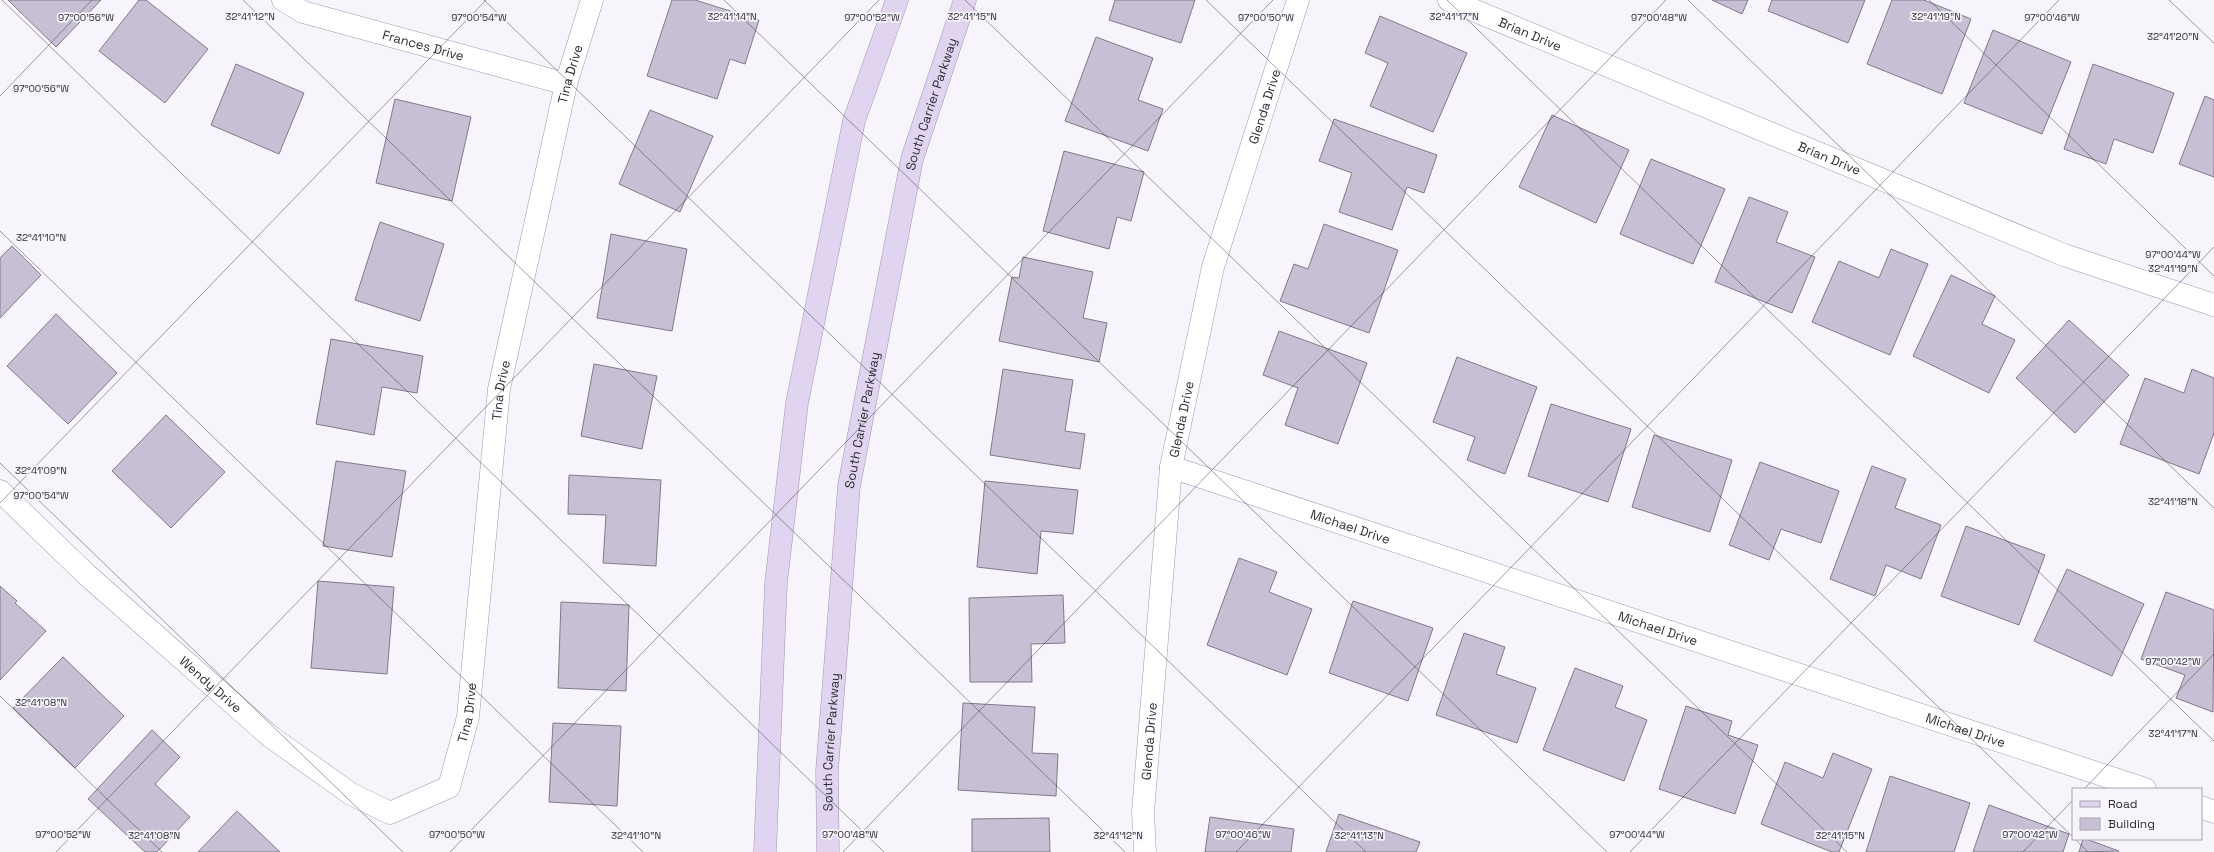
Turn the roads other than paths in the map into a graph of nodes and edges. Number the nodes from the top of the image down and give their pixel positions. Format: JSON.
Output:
{"nodes":[{"id":1,"x":283,"y":0,"type":"edge"},
{"id":2,"x":592,"y":0,"type":"edge"},
{"id":3,"x":897,"y":0,"type":"edge"},
{"id":4,"x":965,"y":0,"type":"edge"},
{"id":5,"x":1298,"y":0,"type":"edge"},
{"id":6,"x":1449,"y":0,"type":"edge"},
{"id":7,"x":566,"y":84,"type":"junction"},
{"id":8,"x":2214,"y":305,"type":"edge"},
{"id":9,"x":1171,"y":467,"type":"junction"},
{"id":10,"x":0,"y":491,"type":"edge"},
{"id":11,"x":449,"y":788,"type":"joint"},
{"id":12,"x":2142,"y":788,"type":"edge"},
{"id":13,"x":2202,"y":807,"type":"edge"},
{"id":14,"x":2214,"y":812,"type":"edge"},
{"id":15,"x":765,"y":852,"type":"edge"},
{"id":16,"x":828,"y":852,"type":"edge"},
{"id":17,"x":1145,"y":852,"type":"edge"}],
"edges":[{"from":1,"to":7,"type":"street","name":"Frances Drive"},
{"from":2,"to":7,"type":"street","name":"Tina Drive"},
{"from":3,"to":15,"type":"main road"},
{"from":4,"to":16,"type":"main road","name":"South Carrier Parkway"},
{"from":5,"to":9,"type":"street","name":"Glenda Drive"},
{"from":6,"to":8,"type":"street","name":"Brian Drive"},
{"from":7,"to":11,"type":"street","name":"Tina Drive"},
{"from":9,"to":12,"type":"street","name":"Michael Drive"},
{"from":9,"to":17,"type":"street","name":"Glenda Drive"},
{"from":10,"to":11,"type":"street","name":"Wendy Drive"},
{"from":13,"to":14,"type":"street"}]}
